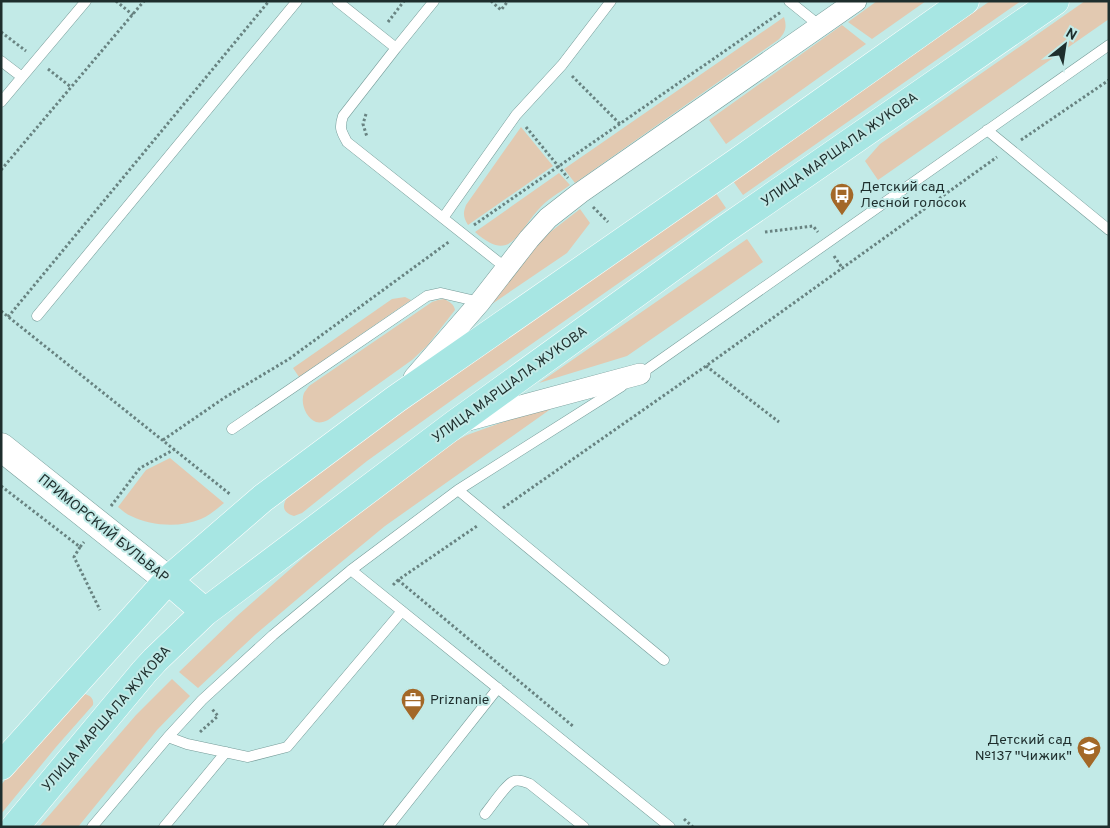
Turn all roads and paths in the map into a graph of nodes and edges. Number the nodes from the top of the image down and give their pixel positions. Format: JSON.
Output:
{"nodes":[{"id":1,"x":86,"y":1,"type":"edge"},
{"id":2,"x":116,"y":1,"type":"edge"},
{"id":3,"x":144,"y":1,"type":"edge"},
{"id":4,"x":269,"y":1,"type":"edge"},
{"id":5,"x":298,"y":1,"type":"edge"},
{"id":6,"x":337,"y":1,"type":"edge"},
{"id":7,"x":404,"y":1,"type":"edge"},
{"id":8,"x":434,"y":1,"type":"edge"},
{"id":9,"x":491,"y":1,"type":"edge"},
{"id":10,"x":508,"y":1,"type":"edge"},
{"id":11,"x":612,"y":1,"type":"edge"},
{"id":12,"x":856,"y":1,"type":"edge"},
{"id":13,"x":965,"y":1,"type":"edge"},
{"id":14,"x":1055,"y":1,"type":"edge"},
{"id":15,"x":791,"y":3,"type":"edge"},
{"id":16,"x":133,"y":15,"type":"junction"},
{"id":17,"x":387,"y":22,"type":"dead end"},
{"id":18,"x":820,"y":26,"type":"junction"},
{"id":19,"x":1109,"y":45,"type":"edge"},
{"id":20,"x":396,"y":48,"type":"junction"},
{"id":21,"x":1,"y":61,"type":"edge"},
{"id":22,"x":562,"y":65,"type":"junction"},
{"id":23,"x":22,"y":77,"type":"junction"},
{"id":24,"x":1109,"y":80,"type":"edge"},
{"id":25,"x":1,"y":102,"type":"edge"},
{"id":26,"x":367,"y":110,"type":"dead end"},
{"id":27,"x":516,"y":114,"type":"junction"},
{"id":28,"x":363,"y":124,"type":"dead end"},
{"id":29,"x":620,"y":124,"type":"junction"},
{"id":30,"x":987,"y":130,"type":"junction"},
{"id":31,"x":1009,"y":148,"type":"junction"},
{"id":32,"x":558,"y":166,"type":"junction"},
{"id":33,"x":1,"y":170,"type":"edge"},
{"id":34,"x":580,"y":193,"type":"junction"},
{"id":35,"x":443,"y":218,"type":"junction"},
{"id":36,"x":610,"y":224,"type":"dead end"},
{"id":37,"x":1109,"y":230,"type":"edge"},
{"id":38,"x":462,"y":233,"type":"junction"},
{"id":39,"x":506,"y":268,"type":"junction"},
{"id":40,"x":480,"y":302,"type":"junction"},
{"id":41,"x":1,"y":311,"type":"edge"},
{"id":42,"x":37,"y":316,"type":"dead end"},
{"id":43,"x":8,"y":317,"type":"junction"},
{"id":44,"x":706,"y":366,"type":"junction"},
{"id":45,"x":640,"y":374,"type":"junction"},
{"id":46,"x":396,"y":399,"type":"junction"},
{"id":47,"x":780,"y":422,"type":"dead end"},
{"id":48,"x":455,"y":424,"type":"junction"},
{"id":49,"x":232,"y":429,"type":"dead end"},
{"id":50,"x":163,"y":440,"type":"junction"},
{"id":51,"x":1,"y":447,"type":"edge"},
{"id":52,"x":175,"y":449,"type":"junction"},
{"id":53,"x":1,"y":486,"type":"edge"},
{"id":54,"x":458,"y":490,"type":"junction"},
{"id":55,"x":233,"y":496,"type":"dead end"},
{"id":56,"x":111,"y":506,"type":"dead end"},
{"id":57,"x":491,"y":516,"type":"junction"},
{"id":58,"x":84,"y":542,"type":"dead end"},
{"id":59,"x":80,"y":547,"type":"junction"},
{"id":60,"x":351,"y":570,"type":"junction"},
{"id":61,"x":168,"y":580,"type":"junction"},
{"id":62,"x":398,"y":580,"type":"junction"},
{"id":63,"x":382,"y":595,"type":"junction"},
{"id":64,"x":100,"y":610,"type":"dead end"},
{"id":65,"x":402,"y":611,"type":"junction"},
{"id":66,"x":205,"y":612,"type":"junction"},
{"id":67,"x":664,"y":660,"type":"dead end"},
{"id":68,"x":498,"y":688,"type":"junction"},
{"id":69,"x":218,"y":716,"type":"dead end"},
{"id":70,"x":580,"y":732,"type":"dead end"},
{"id":71,"x":168,"y":736,"type":"junction"},
{"id":72,"x":187,"y":744,"type":"junction"},
{"id":73,"x":226,"y":752,"type":"junction"},
{"id":74,"x":4,"y":757,"type":"edge"},
{"id":75,"x":485,"y":814,"type":"dead end"},
{"id":76,"x":678,"y":814,"type":"dead end"},
{"id":77,"x":15,"y":827,"type":"edge"},
{"id":78,"x":92,"y":827,"type":"edge"},
{"id":79,"x":164,"y":827,"type":"edge"},
{"id":80,"x":388,"y":827,"type":"edge"},
{"id":81,"x":584,"y":827,"type":"edge"},
{"id":82,"x":670,"y":827,"type":"edge"},
{"id":83,"x":693,"y":827,"type":"edge"}],
"edges":[{"from":1,"to":23,"type":"lane"},
{"from":2,"to":16,"type":"path"},
{"from":3,"to":16,"type":"path"},
{"from":4,"to":43,"type":"path"},
{"from":5,"to":42,"type":"lane"},
{"from":6,"to":20,"type":"lane"},
{"from":7,"to":17,"type":"path"},
{"from":8,"to":20,"type":"lane"},
{"from":9,"to":10,"type":"path"},
{"from":11,"to":22,"type":"lane"},
{"from":12,"to":18,"type":"street"},
{"from":13,"to":46,"type":"main road"},
{"from":14,"to":48,"type":"main road","name":"УЛИЦА МАРШАЛА ЖУКОВА"},
{"from":15,"to":18,"type":"lane"},
{"from":15,"to":29,"type":"path"},
{"from":16,"to":33,"type":"path"},
{"from":18,"to":34,"type":"street"},
{"from":19,"to":30,"type":"lane"},
{"from":20,"to":35,"type":"lane"},
{"from":21,"to":23,"type":"lane"},
{"from":22,"to":27,"type":"lane"},
{"from":22,"to":29,"type":"path"},
{"from":23,"to":25,"type":"lane"},
{"from":24,"to":31,"type":"path"},
{"from":26,"to":28,"type":"path"},
{"from":27,"to":32,"type":"path"},
{"from":27,"to":35,"type":"lane"},
{"from":29,"to":32,"type":"path"},
{"from":30,"to":31,"type":"lane"},
{"from":30,"to":45,"type":"lane"},
{"from":31,"to":37,"type":"lane"},
{"from":31,"to":44,"type":"path"},
{"from":32,"to":34,"type":"path"},
{"from":32,"to":38,"type":"path"},
{"from":34,"to":36,"type":"path"},
{"from":34,"to":39,"type":"street"},
{"from":35,"to":38,"type":"lane"},
{"from":38,"to":39,"type":"lane"},
{"from":38,"to":50,"type":"path"},
{"from":39,"to":40,"type":"street"},
{"from":40,"to":46,"type":"street"},
{"from":40,"to":49,"type":"lane"},
{"from":41,"to":43,"type":"path"},
{"from":43,"to":50,"type":"path"},
{"from":44,"to":47,"type":"path"},
{"from":44,"to":57,"type":"path"},
{"from":45,"to":48,"type":"street"},
{"from":45,"to":54,"type":"lane"},
{"from":46,"to":61,"type":"main road"},
{"from":48,"to":66,"type":"main road","name":"УЛИЦА МАРШАЛА ЖУКОВА"},
{"from":50,"to":52,"type":"path"},
{"from":51,"to":61,"type":"main road","name":"ПРИМОРСКИЙ БУЛЬВАР"},
{"from":52,"to":55,"type":"path"},
{"from":52,"to":56,"type":"path"},
{"from":53,"to":59,"type":"path"},
{"from":54,"to":57,"type":"lane"},
{"from":54,"to":60,"type":"lane"},
{"from":57,"to":62,"type":"path"},
{"from":57,"to":67,"type":"lane"},
{"from":58,"to":59,"type":"path"},
{"from":59,"to":64,"type":"path"},
{"from":60,"to":63,"type":"lane"},
{"from":60,"to":71,"type":"lane"},
{"from":61,"to":66,"type":"main road","name":"ПРИМОРСКИЙ БУЛЬВАР"},
{"from":61,"to":74,"type":"main road"},
{"from":62,"to":63,"type":"path"},
{"from":62,"to":70,"type":"path"},
{"from":63,"to":65,"type":"lane"},
{"from":65,"to":68,"type":"lane"},
{"from":65,"to":73,"type":"lane"},
{"from":66,"to":77,"type":"main road","name":"УЛИЦА МАРШАЛА ЖУКОВА"},
{"from":68,"to":80,"type":"lane"},
{"from":68,"to":82,"type":"lane"},
{"from":69,"to":72,"type":"path"},
{"from":71,"to":72,"type":"lane"},
{"from":71,"to":78,"type":"lane"},
{"from":72,"to":73,"type":"lane"},
{"from":73,"to":79,"type":"lane"},
{"from":75,"to":81,"type":"lane"},
{"from":76,"to":83,"type":"path"}]}
